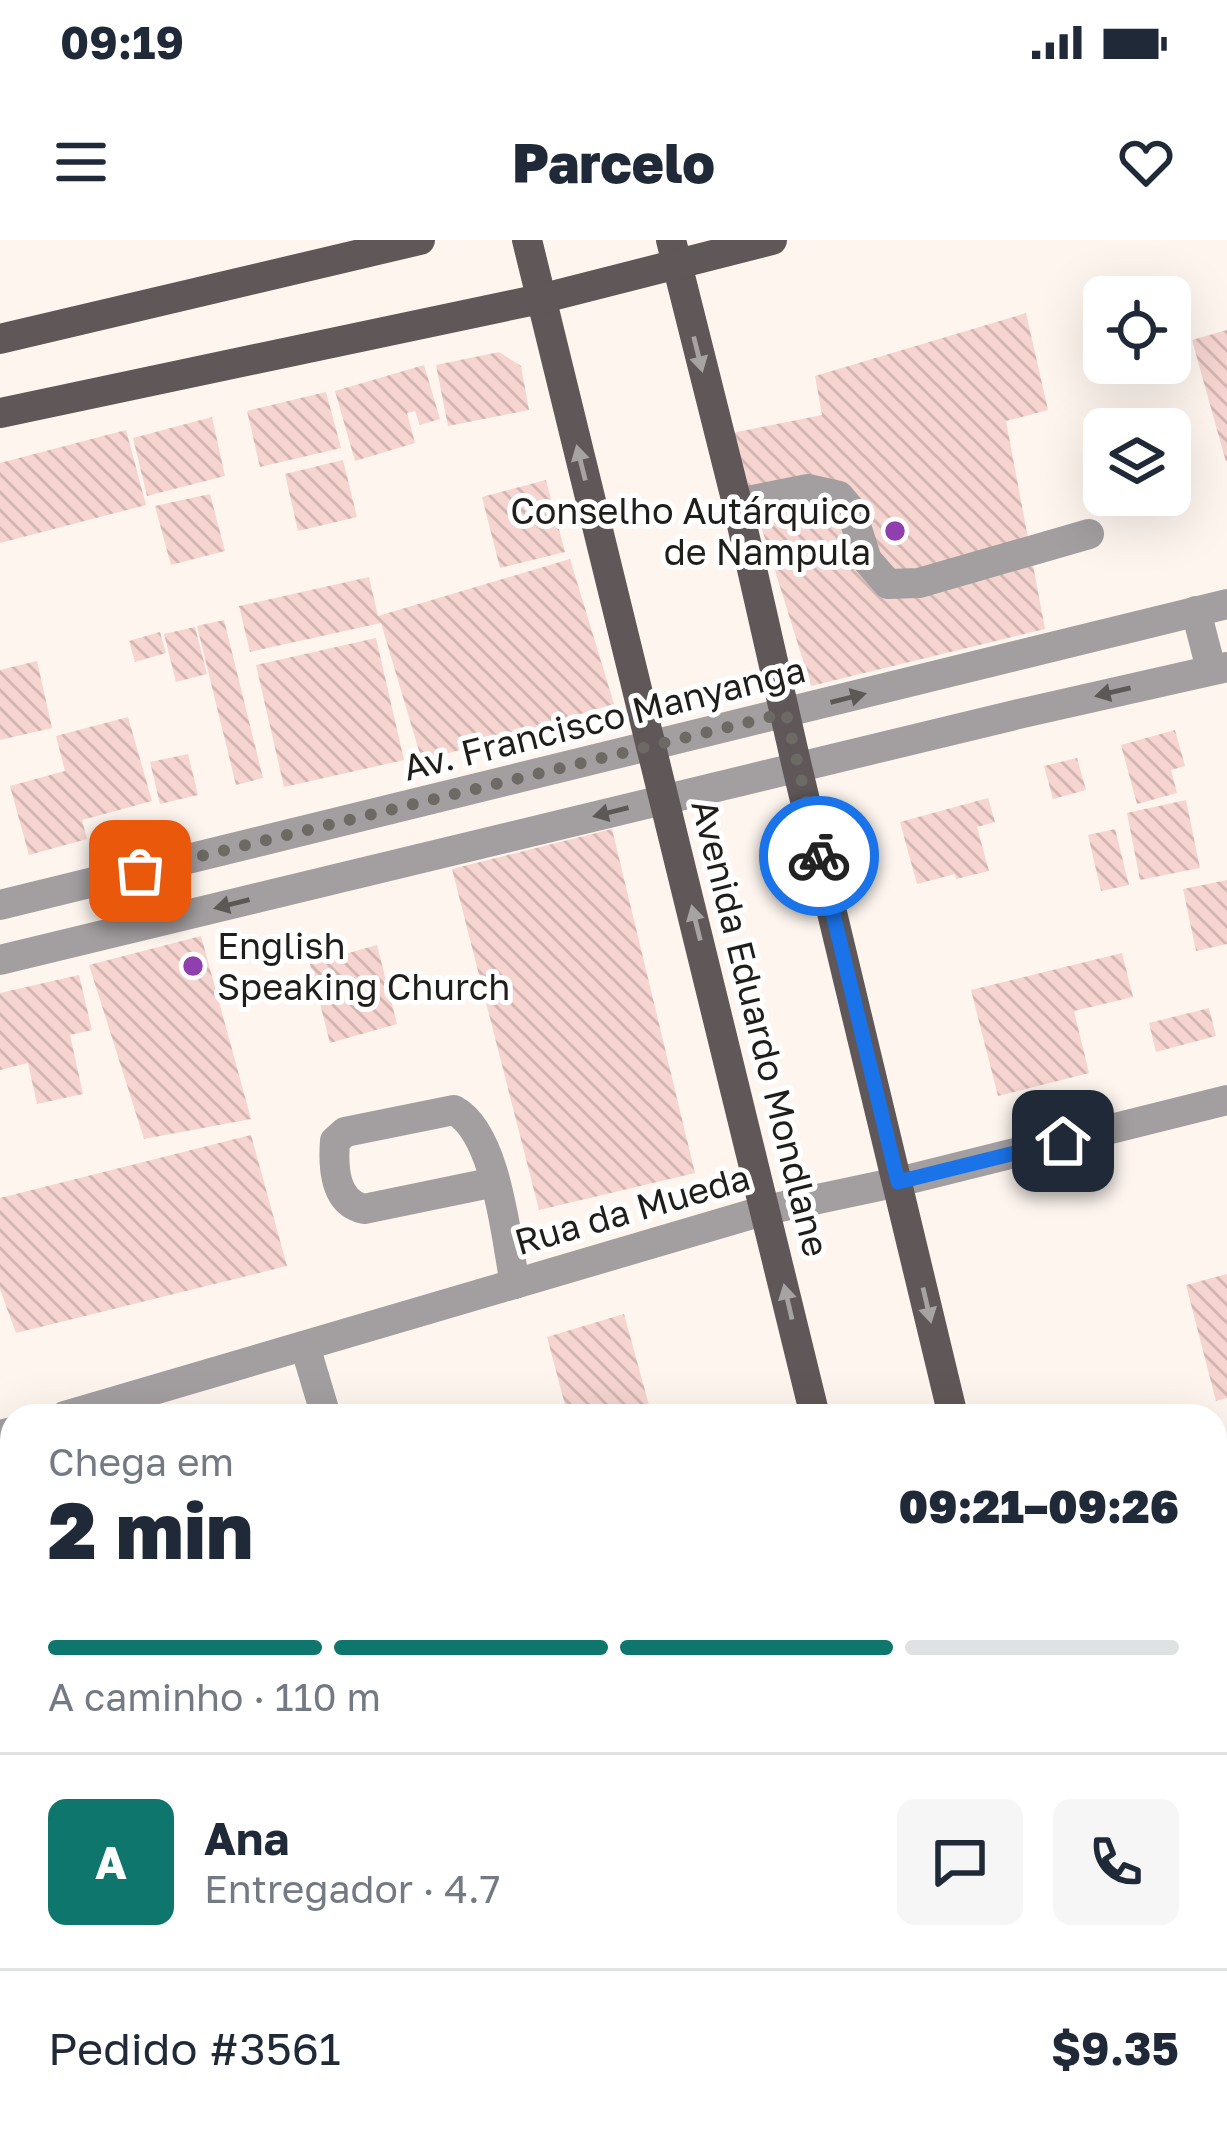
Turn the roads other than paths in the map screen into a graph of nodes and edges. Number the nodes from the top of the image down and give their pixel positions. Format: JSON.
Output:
{"nodes":[{"id":1,"x":420,"y":240,"type":"edge"},
{"id":2,"x":527,"y":240,"type":"edge"},
{"id":3,"x":772,"y":240,"type":"edge"},
{"id":4,"x":673,"y":252,"type":"edge"},
{"id":5,"x":540,"y":299,"type":"junction"},
{"id":6,"x":0,"y":339,"type":"edge"},
{"id":7,"x":0,"y":413,"type":"edge"},
{"id":8,"x":737,"y":503,"type":"junction"},
{"id":9,"x":1090,"y":535,"type":"dead end"},
{"id":10,"x":1227,"y":604,"type":"edge"},
{"id":11,"x":1196,"y":611,"type":"junction"},
{"id":12,"x":1011,"y":658,"type":"junction"},
{"id":13,"x":1219,"y":668,"type":"edge"},
{"id":14,"x":1023,"y":712,"type":"junction"},
{"id":15,"x":786,"y":713,"type":"junction"},
{"id":16,"x":652,"y":747,"type":"junction"},
{"id":17,"x":797,"y":767,"type":"junction"},
{"id":18,"x":665,"y":799,"type":"junction"},
{"id":19,"x":0,"y":905,"type":"edge"},
{"id":20,"x":0,"y":960,"type":"edge"},
{"id":21,"x":1227,"y":1100,"type":"edge"},
{"id":22,"x":495,"y":1182,"type":"junction"},
{"id":23,"x":898,"y":1182,"type":"junction"},
{"id":24,"x":766,"y":1210,"type":"junction"},
{"id":25,"x":515,"y":1284,"type":"junction"},
{"id":26,"x":305,"y":1346,"type":"junction"},
{"id":27,"x":106,"y":1404,"type":"edge"},
{"id":28,"x":322,"y":1404,"type":"edge"},
{"id":29,"x":812,"y":1404,"type":"edge"},
{"id":30,"x":950,"y":1404,"type":"edge"}],
"edges":[{"from":1,"to":6,"type":"main road"},
{"from":2,"to":5,"type":"main road","name":"Avenida Eduardo Mondlane"},
{"from":3,"to":4,"type":"main road"},
{"from":4,"to":5,"type":"main road"},
{"from":4,"to":8,"type":"main road","one_way":true},
{"from":5,"to":7,"type":"main road"},
{"from":16,"to":5,"type":"main road","name":"Avenida Eduardo Mondlane","one_way":true},
{"from":8,"to":9,"type":"street"},
{"from":8,"to":15,"type":"main road"},
{"from":10,"to":11,"type":"street","name":"Av. Francisco Manyanga"},
{"from":11,"to":12,"type":"street","name":"Av. Francisco Manyanga"},
{"from":11,"to":13,"type":"street"},
{"from":12,"to":14,"type":"street"},
{"from":15,"to":12,"type":"street","name":"Av. Francisco Manyanga","one_way":true},
{"from":13,"to":14,"type":"street","one_way":true},
{"from":14,"to":17,"type":"street"},
{"from":15,"to":16,"type":"street","name":"Av. Francisco Manyanga"},
{"from":15,"to":17,"type":"main road"},
{"from":16,"to":18,"type":"main road","name":"Avenida Eduardo Mondlane"},
{"from":16,"to":19,"type":"street","name":"Av. Francisco Manyanga"},
{"from":17,"to":18,"type":"street"},
{"from":17,"to":23,"type":"main road"},
{"from":18,"to":20,"type":"street","one_way":true},
{"from":24,"to":18,"type":"main road","name":"Avenida Eduardo Mondlane","one_way":true},
{"from":21,"to":23,"type":"street","name":"Rua da Mueda"},
{"from":22,"to":22,"type":"street"},
{"from":22,"to":25,"type":"street"},
{"from":23,"to":24,"type":"street","name":"Rua da Mueda"},
{"from":23,"to":30,"type":"main road","one_way":true},
{"from":24,"to":25,"type":"street","name":"Rua da Mueda"},
{"from":29,"to":24,"type":"main road","name":"Avenida Eduardo Mondlane","one_way":true},
{"from":25,"to":26,"type":"street","name":"Rua da Mueda"},
{"from":26,"to":27,"type":"street","name":"Rua da Mueda"},
{"from":26,"to":28,"type":"street"}]}
